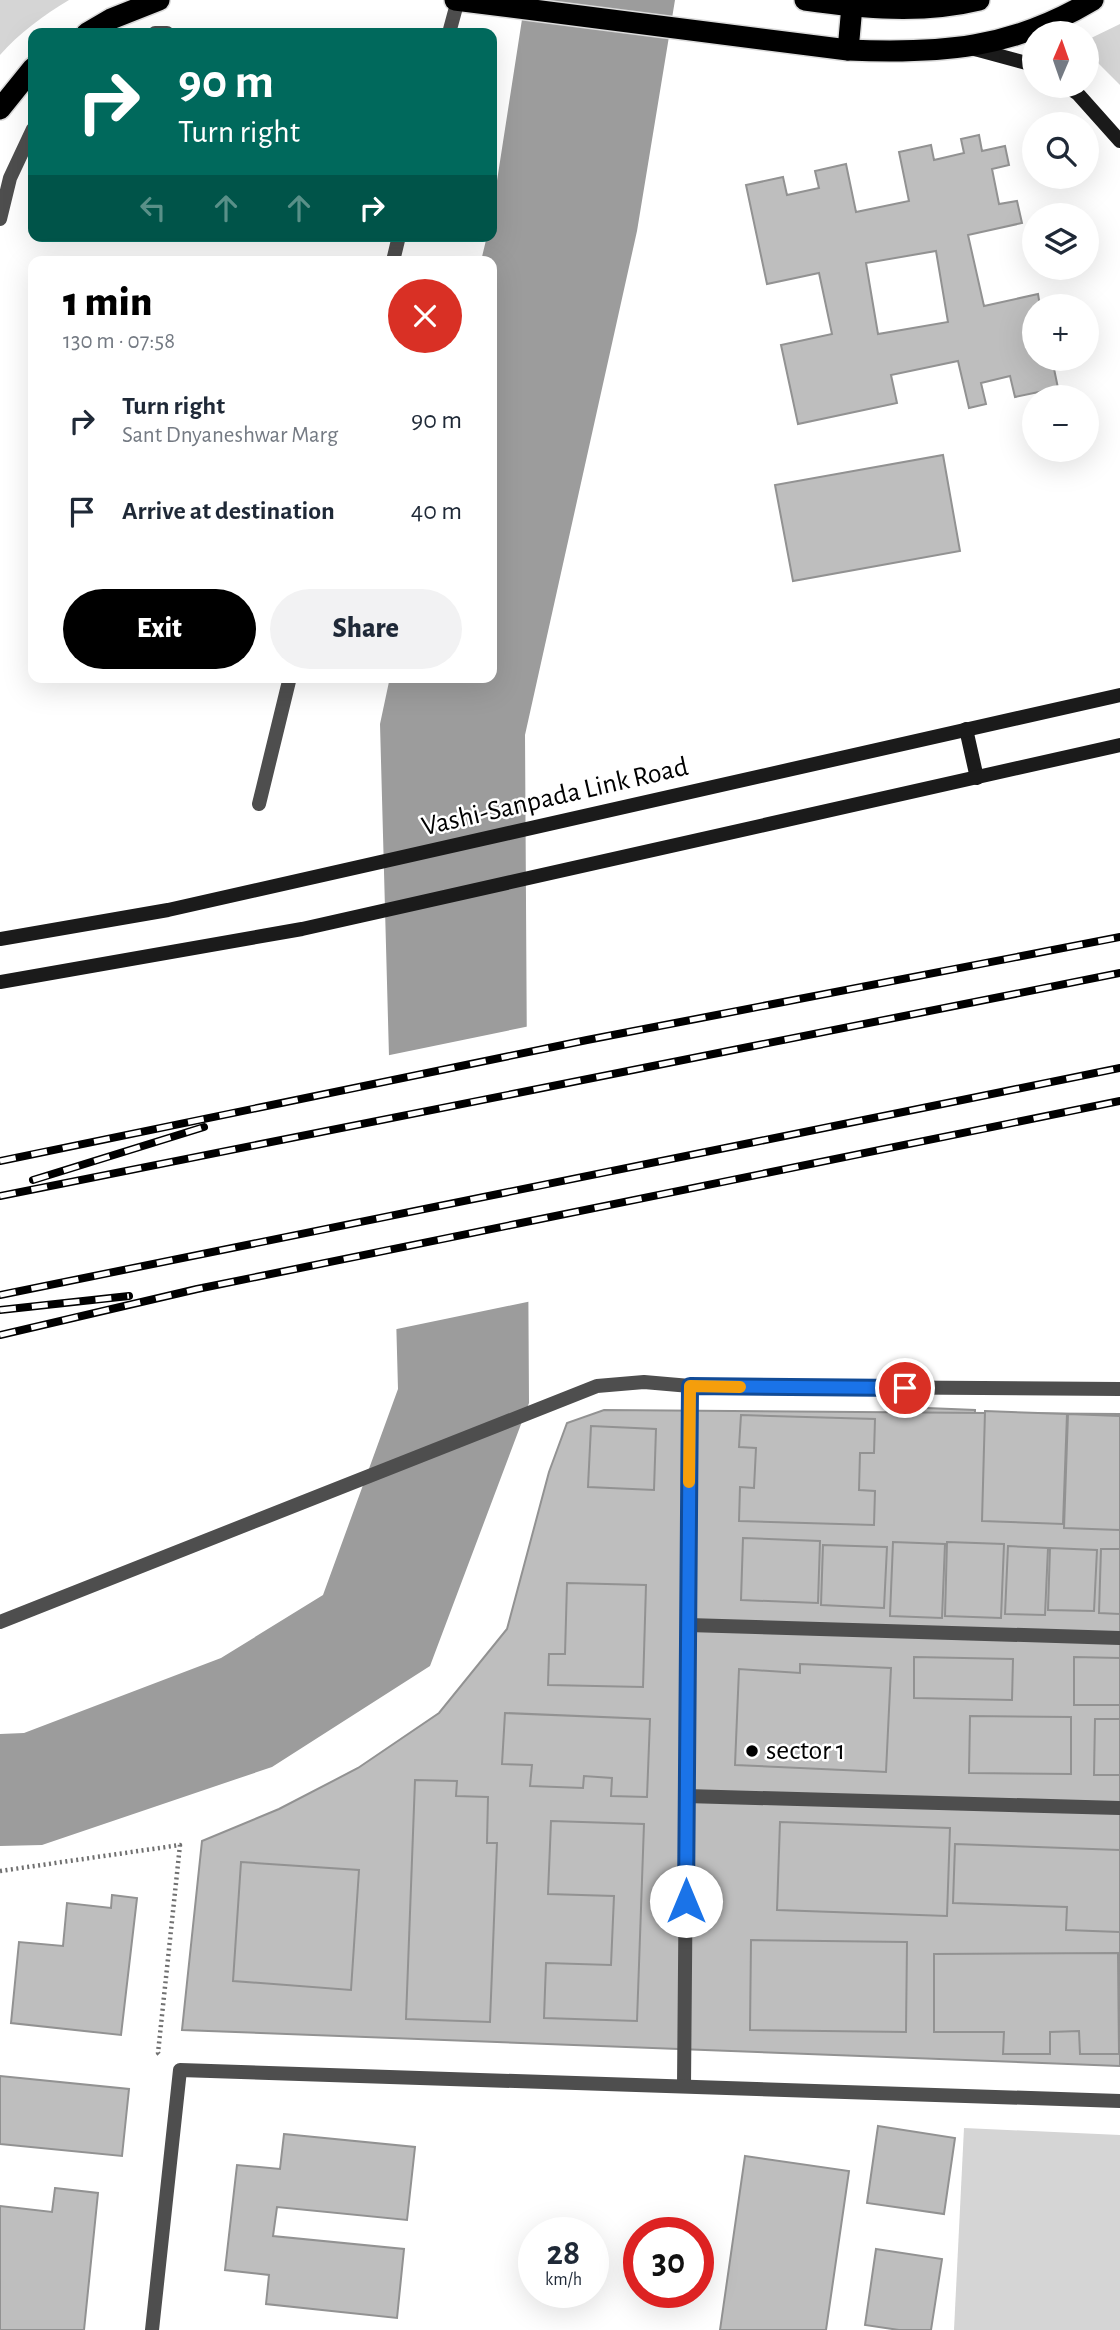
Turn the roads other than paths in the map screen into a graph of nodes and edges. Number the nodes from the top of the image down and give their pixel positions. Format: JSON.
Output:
{"nodes":[{"id":1,"x":159,"y":0,"type":"edge"},
{"id":2,"x":456,"y":0,"type":"edge"},
{"id":3,"x":805,"y":0,"type":"edge"},
{"id":4,"x":979,"y":0,"type":"edge"},
{"id":5,"x":1093,"y":0,"type":"edge"},
{"id":6,"x":852,"y":6,"type":"junction"},
{"id":7,"x":96,"y":28,"type":"edge"},
{"id":8,"x":450,"y":28,"type":"edge"},
{"id":9,"x":970,"y":47,"type":"junction"},
{"id":10,"x":848,"y":50,"type":"junction"},
{"id":11,"x":1022,"y":62,"type":"edge"},
{"id":12,"x":28,"y":74,"type":"edge"},
{"id":13,"x":1082,"y":98,"type":"edge"},
{"id":14,"x":0,"y":109,"type":"edge"},
{"id":15,"x":28,"y":140,"type":"edge"},
{"id":16,"x":1120,"y":141,"type":"edge"},
{"id":17,"x":0,"y":219,"type":"edge"},
{"id":18,"x":289,"y":683,"type":"edge"},
{"id":19,"x":1120,"y":695,"type":"edge"},
{"id":20,"x":966,"y":729,"type":"junction"},
{"id":21,"x":1120,"y":746,"type":"edge"},
{"id":22,"x":977,"y":778,"type":"junction"},
{"id":23,"x":259,"y":804,"type":"dead end"},
{"id":24,"x":0,"y":939,"type":"edge"},
{"id":25,"x":0,"y":982,"type":"edge"},
{"id":26,"x":690,"y":1386,"type":"junction"},
{"id":27,"x":1120,"y":1390,"type":"edge"},
{"id":28,"x":0,"y":1622,"type":"edge"},
{"id":29,"x":688,"y":1625,"type":"junction"},
{"id":30,"x":1120,"y":1638,"type":"edge"},
{"id":31,"x":686,"y":1796,"type":"junction"},
{"id":32,"x":1120,"y":1808,"type":"edge"},
{"id":33,"x":684,"y":2086,"type":"junction"},
{"id":34,"x":1120,"y":2101,"type":"edge"},
{"id":35,"x":152,"y":2330,"type":"edge"}],
"edges":[{"from":1,"to":7,"type":"highway"},
{"from":2,"to":8,"type":"street"},
{"from":2,"to":10,"type":"highway"},
{"from":3,"to":6,"type":"highway"},
{"from":4,"to":6,"type":"highway"},
{"from":5,"to":9,"type":"highway"},
{"from":6,"to":10,"type":"highway"},
{"from":9,"to":10,"type":"highway"},
{"from":9,"to":11,"type":"main road"},
{"from":12,"to":14,"type":"highway"},
{"from":13,"to":16,"type":"main road"},
{"from":15,"to":17,"type":"street"},
{"from":18,"to":23,"type":"street"},
{"from":19,"to":20,"type":"main road","name":"Vashi-Sanpada Link Road"},
{"from":20,"to":22,"type":"main road"},
{"from":20,"to":24,"type":"main road","name":"Vashi-Sanpada Link Road"},
{"from":21,"to":22,"type":"main road"},
{"from":22,"to":25,"type":"main road"},
{"from":26,"to":27,"type":"street"},
{"from":26,"to":28,"type":"street"},
{"from":26,"to":29,"type":"street"},
{"from":29,"to":30,"type":"street"},
{"from":29,"to":31,"type":"street"},
{"from":31,"to":32,"type":"street"},
{"from":31,"to":33,"type":"street"},
{"from":33,"to":34,"type":"street"},
{"from":33,"to":35,"type":"street"}]}
